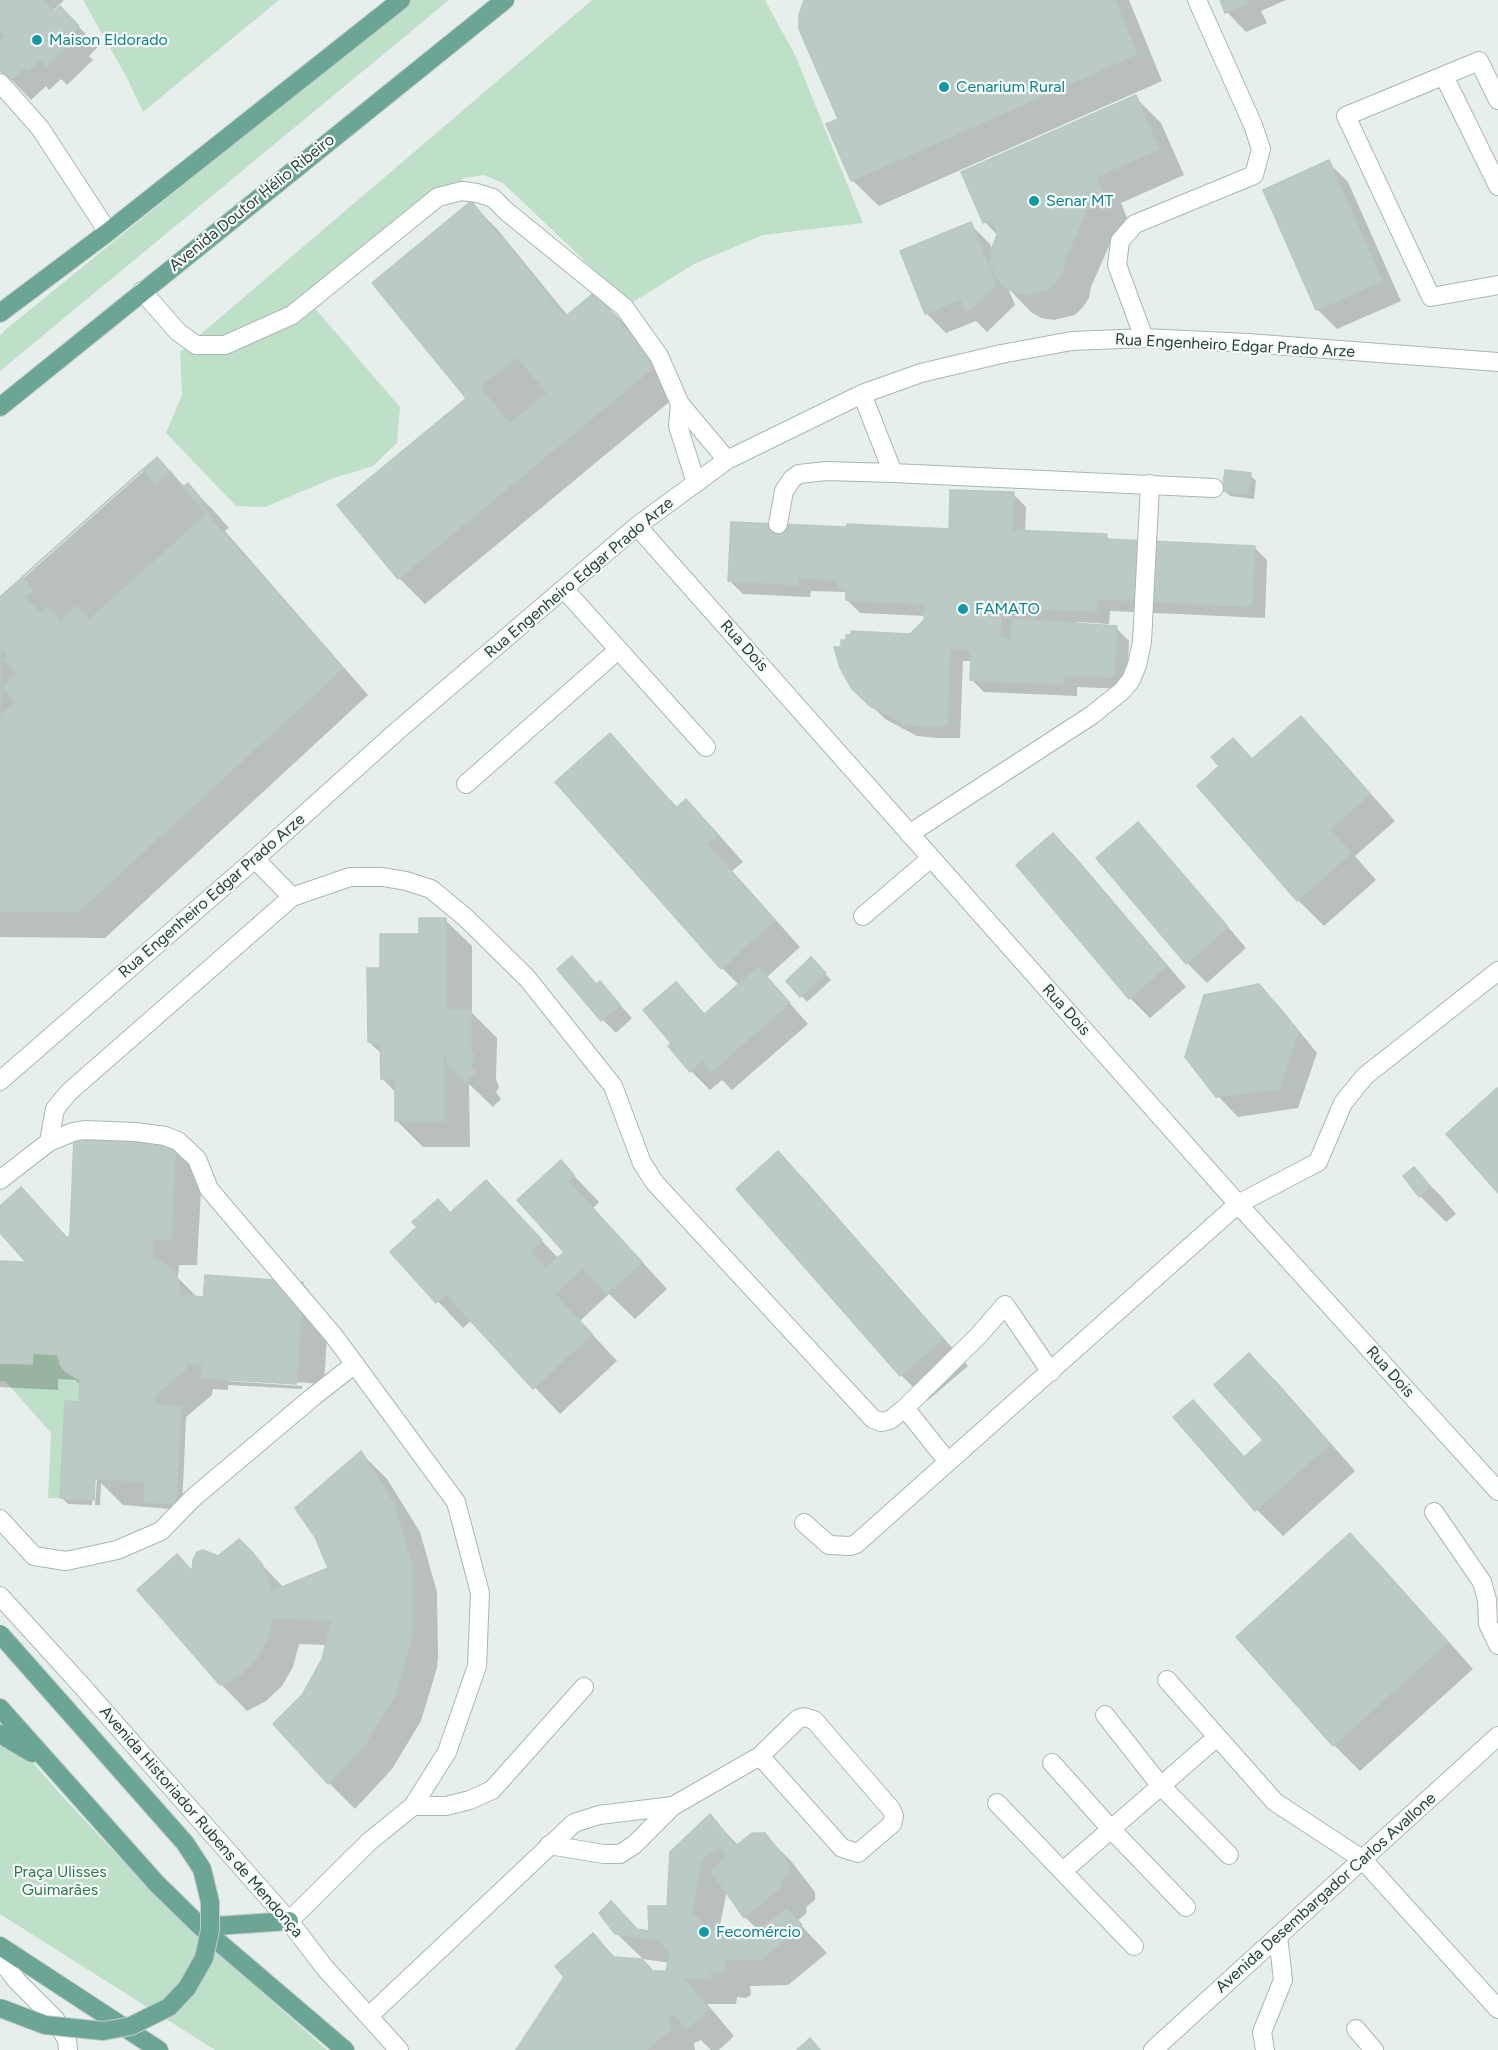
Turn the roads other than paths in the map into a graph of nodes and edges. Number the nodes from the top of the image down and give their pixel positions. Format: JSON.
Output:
{"nodes":[{"id":1,"x":401,"y":0,"type":"edge"},
{"id":2,"x":505,"y":0,"type":"edge"},
{"id":3,"x":1197,"y":0,"type":"edge"},
{"id":4,"x":1444,"y":76,"type":"junction"},
{"id":5,"x":0,"y":82,"type":"edge"},
{"id":6,"x":1498,"y":100,"type":"edge"},
{"id":7,"x":1498,"y":186,"type":"edge"},
{"id":8,"x":108,"y":232,"type":"junction"},
{"id":9,"x":1498,"y":285,"type":"edge"},
{"id":10,"x":142,"y":291,"type":"junction"},
{"id":11,"x":0,"y":313,"type":"edge"},
{"id":12,"x":1144,"y":338,"type":"junction"},
{"id":13,"x":1498,"y":362,"type":"edge"},
{"id":14,"x":862,"y":394,"type":"junction"},
{"id":15,"x":680,"y":404,"type":"junction"},
{"id":16,"x":0,"y":407,"type":"edge"},
{"id":17,"x":727,"y":460,"type":"junction"},
{"id":18,"x":893,"y":472,"type":"junction"},
{"id":19,"x":696,"y":483,"type":"junction"},
{"id":20,"x":1150,"y":484,"type":"junction"},
{"id":21,"x":1214,"y":488,"type":"dead end"},
{"id":22,"x":778,"y":524,"type":"dead end"},
{"id":23,"x":637,"y":526,"type":"junction"},
{"id":24,"x":564,"y":589,"type":"junction"},
{"id":25,"x":618,"y":650,"type":"junction"},
{"id":26,"x":706,"y":747,"type":"dead end"},
{"id":27,"x":466,"y":784,"type":"dead end"},
{"id":28,"x":909,"y":834,"type":"junction"},
{"id":29,"x":932,"y":858,"type":"junction"},
{"id":30,"x":255,"y":859,"type":"junction"},
{"id":31,"x":292,"y":897,"type":"junction"},
{"id":32,"x":863,"y":916,"type":"dead end"},
{"id":33,"x":1498,"y":970,"type":"edge"},
{"id":34,"x":0,"y":1081,"type":"edge"},
{"id":35,"x":49,"y":1142,"type":"junction"},
{"id":36,"x":0,"y":1180,"type":"edge"},
{"id":37,"x":1238,"y":1204,"type":"junction"},
{"id":38,"x":355,"y":1364,"type":"junction"},
{"id":39,"x":1051,"y":1372,"type":"junction"},
{"id":40,"x":905,"y":1408,"type":"junction"},
{"id":41,"x":948,"y":1462,"type":"junction"},
{"id":42,"x":1498,"y":1491,"type":"edge"},
{"id":43,"x":1434,"y":1512,"type":"dead end"},
{"id":44,"x":0,"y":1519,"type":"edge"},
{"id":45,"x":804,"y":1523,"type":"dead end"},
{"id":46,"x":0,"y":1596,"type":"edge"},
{"id":47,"x":0,"y":1634,"type":"edge"},
{"id":48,"x":1498,"y":1645,"type":"edge"},
{"id":49,"x":1167,"y":1680,"type":"dead end"},
{"id":50,"x":584,"y":1687,"type":"dead end"},
{"id":51,"x":0,"y":1708,"type":"edge"},
{"id":52,"x":1105,"y":1715,"type":"dead end"},
{"id":53,"x":0,"y":1734,"type":"edge"},
{"id":54,"x":1498,"y":1736,"type":"edge"},
{"id":55,"x":1217,"y":1737,"type":"junction"},
{"id":56,"x":760,"y":1756,"type":"junction"},
{"id":57,"x":49,"y":1763,"type":"junction"},
{"id":58,"x":1052,"y":1763,"type":"dead end"},
{"id":59,"x":1160,"y":1785,"type":"junction"},
{"id":60,"x":997,"y":1803,"type":"dead end"},
{"id":61,"x":413,"y":1806,"type":"junction"},
{"id":62,"x":673,"y":1806,"type":"junction"},
{"id":63,"x":1110,"y":1828,"type":"junction"},
{"id":64,"x":549,"y":1845,"type":"junction"},
{"id":65,"x":1229,"y":1855,"type":"dead end"},
{"id":66,"x":1362,"y":1859,"type":"junction"},
{"id":67,"x":1063,"y":1871,"type":"junction"},
{"id":68,"x":1186,"y":1907,"type":"dead end"},
{"id":69,"x":289,"y":1921,"type":"junction"},
{"id":70,"x":201,"y":1927,"type":"junction"},
{"id":71,"x":1278,"y":1936,"type":"junction"},
{"id":72,"x":0,"y":1946,"type":"edge"},
{"id":73,"x":1134,"y":1946,"type":"dead end"},
{"id":74,"x":0,"y":1959,"type":"edge"},
{"id":75,"x":0,"y":2008,"type":"edge"},
{"id":76,"x":1498,"y":2009,"type":"edge"},
{"id":77,"x":369,"y":2016,"type":"junction"},
{"id":78,"x":1356,"y":2030,"type":"dead end"},
{"id":79,"x":68,"y":2050,"type":"edge"},
{"id":80,"x":159,"y":2050,"type":"edge"},
{"id":81,"x":345,"y":2050,"type":"edge"},
{"id":82,"x":399,"y":2050,"type":"edge"},
{"id":83,"x":1153,"y":2050,"type":"edge"},
{"id":84,"x":1265,"y":2050,"type":"edge"},
{"id":85,"x":1374,"y":2050,"type":"edge"}],
"edges":[{"from":1,"to":8,"type":"main road"},
{"from":2,"to":10,"type":"main road","name":"Avenida Doutor Hélio Ribeiro"},
{"from":3,"to":12,"type":"street"},
{"from":4,"to":6,"type":"street"},
{"from":4,"to":7,"type":"street"},
{"from":4,"to":9,"type":"street"},
{"from":5,"to":8,"type":"street"},
{"from":8,"to":11,"type":"main road"},
{"from":10,"to":15,"type":"street"},
{"from":10,"to":16,"type":"main road","name":"Avenida Doutor Hélio Ribeiro"},
{"from":12,"to":13,"type":"street","name":"Rua Engenheiro Edgar Prado Arze"},
{"from":12,"to":14,"type":"street","name":"Rua Engenheiro Edgar Prado Arze"},
{"from":14,"to":17,"type":"street","name":"Rua Engenheiro Edgar Prado Arze"},
{"from":14,"to":18,"type":"street"},
{"from":15,"to":17,"type":"street"},
{"from":15,"to":19,"type":"street"},
{"from":17,"to":19,"type":"street","name":"Rua Engenheiro Edgar Prado Arze"},
{"from":18,"to":20,"type":"street"},
{"from":18,"to":22,"type":"street"},
{"from":19,"to":23,"type":"street","name":"Rua Engenheiro Edgar Prado Arze"},
{"from":20,"to":21,"type":"street"},
{"from":20,"to":28,"type":"street"},
{"from":23,"to":24,"type":"street","name":"Rua Engenheiro Edgar Prado Arze"},
{"from":23,"to":28,"type":"street","name":"Rua Dois"},
{"from":24,"to":25,"type":"street"},
{"from":24,"to":30,"type":"street","name":"Rua Engenheiro Edgar Prado Arze"},
{"from":25,"to":26,"type":"street"},
{"from":25,"to":27,"type":"street"},
{"from":28,"to":29,"type":"street","name":"Rua Dois"},
{"from":29,"to":32,"type":"street"},
{"from":29,"to":37,"type":"street","name":"Rua Dois"},
{"from":30,"to":31,"type":"street"},
{"from":30,"to":34,"type":"street","name":"Rua Engenheiro Edgar Prado Arze"},
{"from":31,"to":35,"type":"street"},
{"from":31,"to":40,"type":"street"},
{"from":33,"to":37,"type":"street"},
{"from":35,"to":36,"type":"street"},
{"from":35,"to":38,"type":"street"},
{"from":37,"to":39,"type":"street"},
{"from":37,"to":42,"type":"street","name":"Rua Dois"},
{"from":38,"to":44,"type":"street"},
{"from":38,"to":61,"type":"street"},
{"from":39,"to":40,"type":"street"},
{"from":39,"to":41,"type":"street"},
{"from":40,"to":41,"type":"street"},
{"from":41,"to":45,"type":"street"},
{"from":43,"to":48,"type":"street"},
{"from":46,"to":69,"type":"street","name":"Avenida Historiador Rubens de Mendonça"},
{"from":47,"to":75,"type":"main road","bridge":true},
{"from":49,"to":55,"type":"street"},
{"from":50,"to":61,"type":"street"},
{"from":51,"to":57,"type":"main road"},
{"from":52,"to":59,"type":"street"},
{"from":53,"to":57,"type":"main road"},
{"from":54,"to":66,"type":"street","name":"Avenida Desembargador Carlos Avallone"},
{"from":55,"to":59,"type":"street"},
{"from":55,"to":66,"type":"street"},
{"from":56,"to":56,"type":"street"},
{"from":56,"to":62,"type":"street"},
{"from":57,"to":70,"type":"main road"},
{"from":58,"to":63,"type":"street"},
{"from":59,"to":63,"type":"street"},
{"from":59,"to":65,"type":"street"},
{"from":60,"to":67,"type":"street"},
{"from":61,"to":69,"type":"street"},
{"from":62,"to":64,"type":"street"},
{"from":62,"to":64,"type":"street"},
{"from":63,"to":67,"type":"street"},
{"from":63,"to":68,"type":"street"},
{"from":64,"to":77,"type":"street"},
{"from":66,"to":71,"type":"street","name":"Avenida Desembargador Carlos Avallone"},
{"from":66,"to":76,"type":"street"},
{"from":67,"to":73,"type":"street"},
{"from":69,"to":70,"type":"main road"},
{"from":69,"to":77,"type":"street","name":"Avenida Historiador Rubens de Mendonça"},
{"from":70,"to":81,"type":"main road"},
{"from":71,"to":83,"type":"street","name":"Avenida Desembargador Carlos Avallone"},
{"from":71,"to":84,"type":"street"},
{"from":72,"to":80,"type":"main road"},
{"from":74,"to":79,"type":"street"},
{"from":77,"to":82,"type":"street","name":"Avenida Historiador Rubens de Mendonça"},
{"from":78,"to":85,"type":"street"}]}
